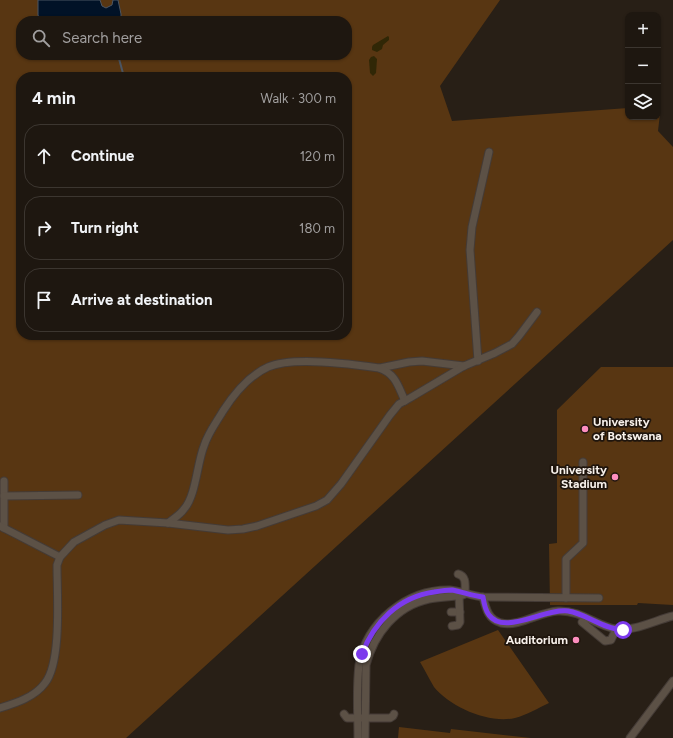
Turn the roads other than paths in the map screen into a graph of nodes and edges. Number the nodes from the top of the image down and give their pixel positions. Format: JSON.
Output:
{"nodes":[{"id":1,"x":489,"y":152,"type":"dead end"},
{"id":2,"x":538,"y":312,"type":"dead end"},
{"id":3,"x":478,"y":361,"type":"junction"},
{"id":4,"x":464,"y":366,"type":"junction"},
{"id":5,"x":379,"y":368,"type":"junction"},
{"id":6,"x":405,"y":401,"type":"junction"},
{"id":7,"x":583,"y":462,"type":"dead end"},
{"id":8,"x":4,"y":481,"type":"dead end"},
{"id":9,"x":78,"y":495,"type":"dead end"},
{"id":10,"x":4,"y":496,"type":"junction"},
{"id":11,"x":168,"y":523,"type":"junction"},
{"id":12,"x":2,"y":527,"type":"edge"},
{"id":13,"x":60,"y":557,"type":"junction"},
{"id":14,"x":458,"y":574,"type":"dead end"},
{"id":15,"x":462,"y":595,"type":"junction"},
{"id":16,"x":483,"y":597,"type":"junction"},
{"id":17,"x":566,"y":598,"type":"junction"},
{"id":18,"x":599,"y":598,"type":"dead end"},
{"id":19,"x":451,"y":612,"type":"dead end"},
{"id":20,"x":460,"y":612,"type":"junction"},
{"id":21,"x":673,"y":616,"type":"edge"},
{"id":22,"x":582,"y":622,"type":"dead end"},
{"id":23,"x":452,"y":626,"type":"dead end"},
{"id":24,"x":616,"y":629,"type":"junction"},
{"id":25,"x":673,"y":681,"type":"edge"},
{"id":26,"x":0,"y":708,"type":"edge"},
{"id":27,"x":344,"y":714,"type":"dead end"},
{"id":28,"x":394,"y":714,"type":"dead end"},
{"id":29,"x":362,"y":718,"type":"junction"},
{"id":30,"x":358,"y":738,"type":"edge"},
{"id":31,"x":365,"y":738,"type":"edge"},
{"id":32,"x":630,"y":738,"type":"edge"}],
"edges":[{"from":1,"to":3,"type":"lane"},
{"from":2,"to":3,"type":"lane"},
{"from":3,"to":4,"type":"lane"},
{"from":4,"to":5,"type":"lane"},
{"from":4,"to":6,"type":"lane"},
{"from":5,"to":6,"type":"lane"},
{"from":5,"to":11,"type":"lane"},
{"from":6,"to":11,"type":"lane"},
{"from":7,"to":17,"type":"lane"},
{"from":8,"to":10,"type":"lane"},
{"from":9,"to":10,"type":"lane"},
{"from":10,"to":12,"type":"lane"},
{"from":11,"to":13,"type":"lane"},
{"from":12,"to":13,"type":"lane"},
{"from":13,"to":26,"type":"lane"},
{"from":14,"to":15,"type":"lane"},
{"from":15,"to":16,"type":"lane"},
{"from":15,"to":20,"type":"lane"},
{"from":15,"to":29,"type":"lane"},
{"from":16,"to":17,"type":"lane"},
{"from":16,"to":24,"type":"lane"},
{"from":17,"to":18,"type":"lane"},
{"from":19,"to":20,"type":"lane"},
{"from":20,"to":23,"type":"lane"},
{"from":21,"to":24,"type":"lane"},
{"from":22,"to":24,"type":"lane"},
{"from":25,"to":32,"type":"lane"},
{"from":27,"to":29,"type":"lane"},
{"from":28,"to":29,"type":"lane"},
{"from":29,"to":30,"type":"lane"},
{"from":29,"to":31,"type":"lane"}]}
